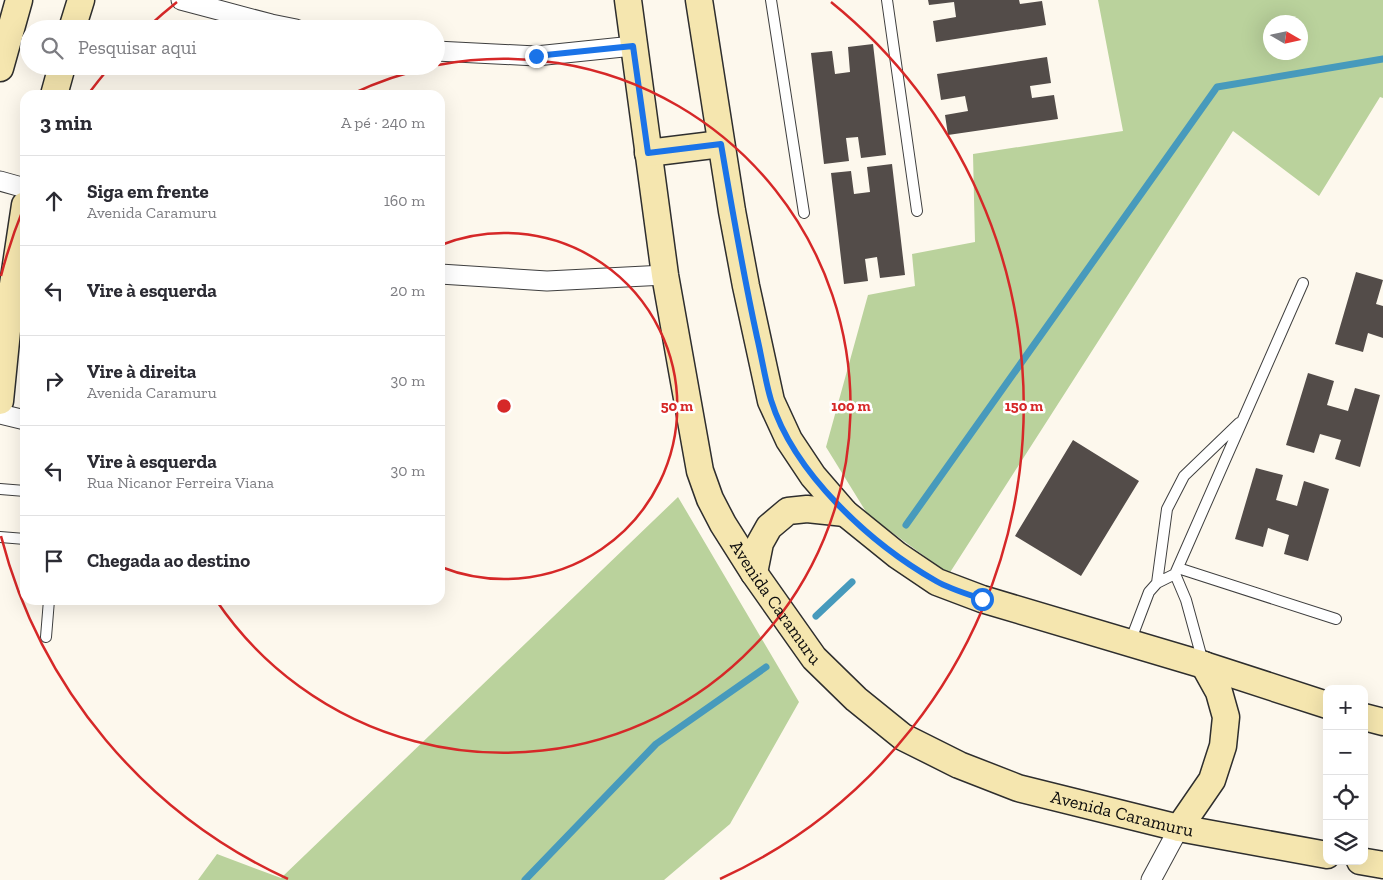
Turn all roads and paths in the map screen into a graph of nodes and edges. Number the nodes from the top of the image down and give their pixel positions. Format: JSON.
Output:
{"nodes":[{"id":1,"x":19,"y":0,"type":"edge"},
{"id":2,"x":80,"y":0,"type":"edge"},
{"id":3,"x":181,"y":0,"type":"edge"},
{"id":4,"x":628,"y":0,"type":"edge"},
{"id":5,"x":699,"y":0,"type":"edge"},
{"id":6,"x":770,"y":0,"type":"edge"},
{"id":7,"x":887,"y":0,"type":"edge"},
{"id":8,"x":74,"y":20,"type":"edge"},
{"id":9,"x":256,"y":20,"type":"edge"},
{"id":10,"x":633,"y":46,"type":"junction"},
{"id":11,"x":445,"y":51,"type":"edge"},
{"id":12,"x":0,"y":68,"type":"edge"},
{"id":13,"x":60,"y":75,"type":"edge"},
{"id":14,"x":55,"y":90,"type":"edge"},
{"id":15,"x":721,"y":144,"type":"junction"},
{"id":16,"x":648,"y":153,"type":"junction"},
{"id":17,"x":0,"y":181,"type":"edge"},
{"id":18,"x":20,"y":187,"type":"edge"},
{"id":19,"x":917,"y":211,"type":"dead end"},
{"id":20,"x":804,"y":214,"type":"dead end"},
{"id":21,"x":20,"y":237,"type":"edge"},
{"id":22,"x":445,"y":274,"type":"edge"},
{"id":23,"x":665,"y":275,"type":"junction"},
{"id":24,"x":1303,"y":283,"type":"dead end"},
{"id":25,"x":0,"y":401,"type":"edge"},
{"id":26,"x":0,"y":414,"type":"edge"},
{"id":27,"x":1244,"y":418,"type":"junction"},
{"id":28,"x":20,"y":419,"type":"edge"},
{"id":29,"x":0,"y":489,"type":"edge"},
{"id":30,"x":20,"y":491,"type":"edge"},
{"id":31,"x":845,"y":513,"type":"junction"},
{"id":32,"x":0,"y":538,"type":"edge"},
{"id":33,"x":20,"y":539,"type":"edge"},
{"id":34,"x":1177,"y":571,"type":"junction"},
{"id":35,"x":754,"y":573,"type":"junction"},
{"id":36,"x":1157,"y":582,"type":"junction"},
{"id":37,"x":49,"y":605,"type":"edge"},
{"id":38,"x":1336,"y":618,"type":"dead end"},
{"id":39,"x":46,"y":638,"type":"dead end"},
{"id":40,"x":1130,"y":643,"type":"junction"},
{"id":41,"x":1204,"y":665,"type":"junction"},
{"id":42,"x":1323,"y":704,"type":"edge"},
{"id":43,"x":1368,"y":718,"type":"edge"},
{"id":44,"x":1383,"y":722,"type":"edge"},
{"id":45,"x":1179,"y":828,"type":"junction"},
{"id":46,"x":1323,"y":854,"type":"edge"},
{"id":47,"x":1368,"y":862,"type":"edge"},
{"id":48,"x":1383,"y":865,"type":"edge"},
{"id":49,"x":1151,"y":880,"type":"edge"}],
"edges":[{"from":1,"to":12,"type":"main road"},
{"from":2,"to":8,"type":"main road"},
{"from":3,"to":9,"type":"street"},
{"from":4,"to":10,"type":"main road","name":"Avenida Caramuru"},
{"from":5,"to":15,"type":"main road"},
{"from":6,"to":20,"type":"lane"},
{"from":7,"to":19,"type":"lane"},
{"from":10,"to":11,"type":"street"},
{"from":10,"to":16,"type":"main road","name":"Avenida Caramuru"},
{"from":13,"to":14,"type":"main road"},
{"from":15,"to":16,"type":"main road"},
{"from":15,"to":31,"type":"main road"},
{"from":16,"to":23,"type":"main road","name":"Avenida Caramuru"},
{"from":17,"to":18,"type":"street"},
{"from":21,"to":25,"type":"main road"},
{"from":22,"to":23,"type":"street"},
{"from":23,"to":35,"type":"main road","name":"Avenida Caramuru"},
{"from":24,"to":27,"type":"lane"},
{"from":26,"to":28,"type":"street"},
{"from":27,"to":34,"type":"lane"},
{"from":27,"to":36,"type":"lane"},
{"from":29,"to":30,"type":"lane"},
{"from":31,"to":35,"type":"main road"},
{"from":31,"to":40,"type":"main road"},
{"from":32,"to":33,"type":"lane"},
{"from":34,"to":36,"type":"lane"},
{"from":34,"to":38,"type":"lane"},
{"from":34,"to":41,"type":"lane"},
{"from":35,"to":45,"type":"main road","name":"Avenida Caramuru"},
{"from":36,"to":40,"type":"lane"},
{"from":37,"to":39,"type":"lane"},
{"from":40,"to":41,"type":"main road"},
{"from":41,"to":42,"type":"main road"},
{"from":41,"to":45,"type":"main road"},
{"from":43,"to":44,"type":"main road"},
{"from":45,"to":46,"type":"main road","name":"Avenida Caramuru"},
{"from":45,"to":49,"type":"street"},
{"from":47,"to":48,"type":"main road"}]}
